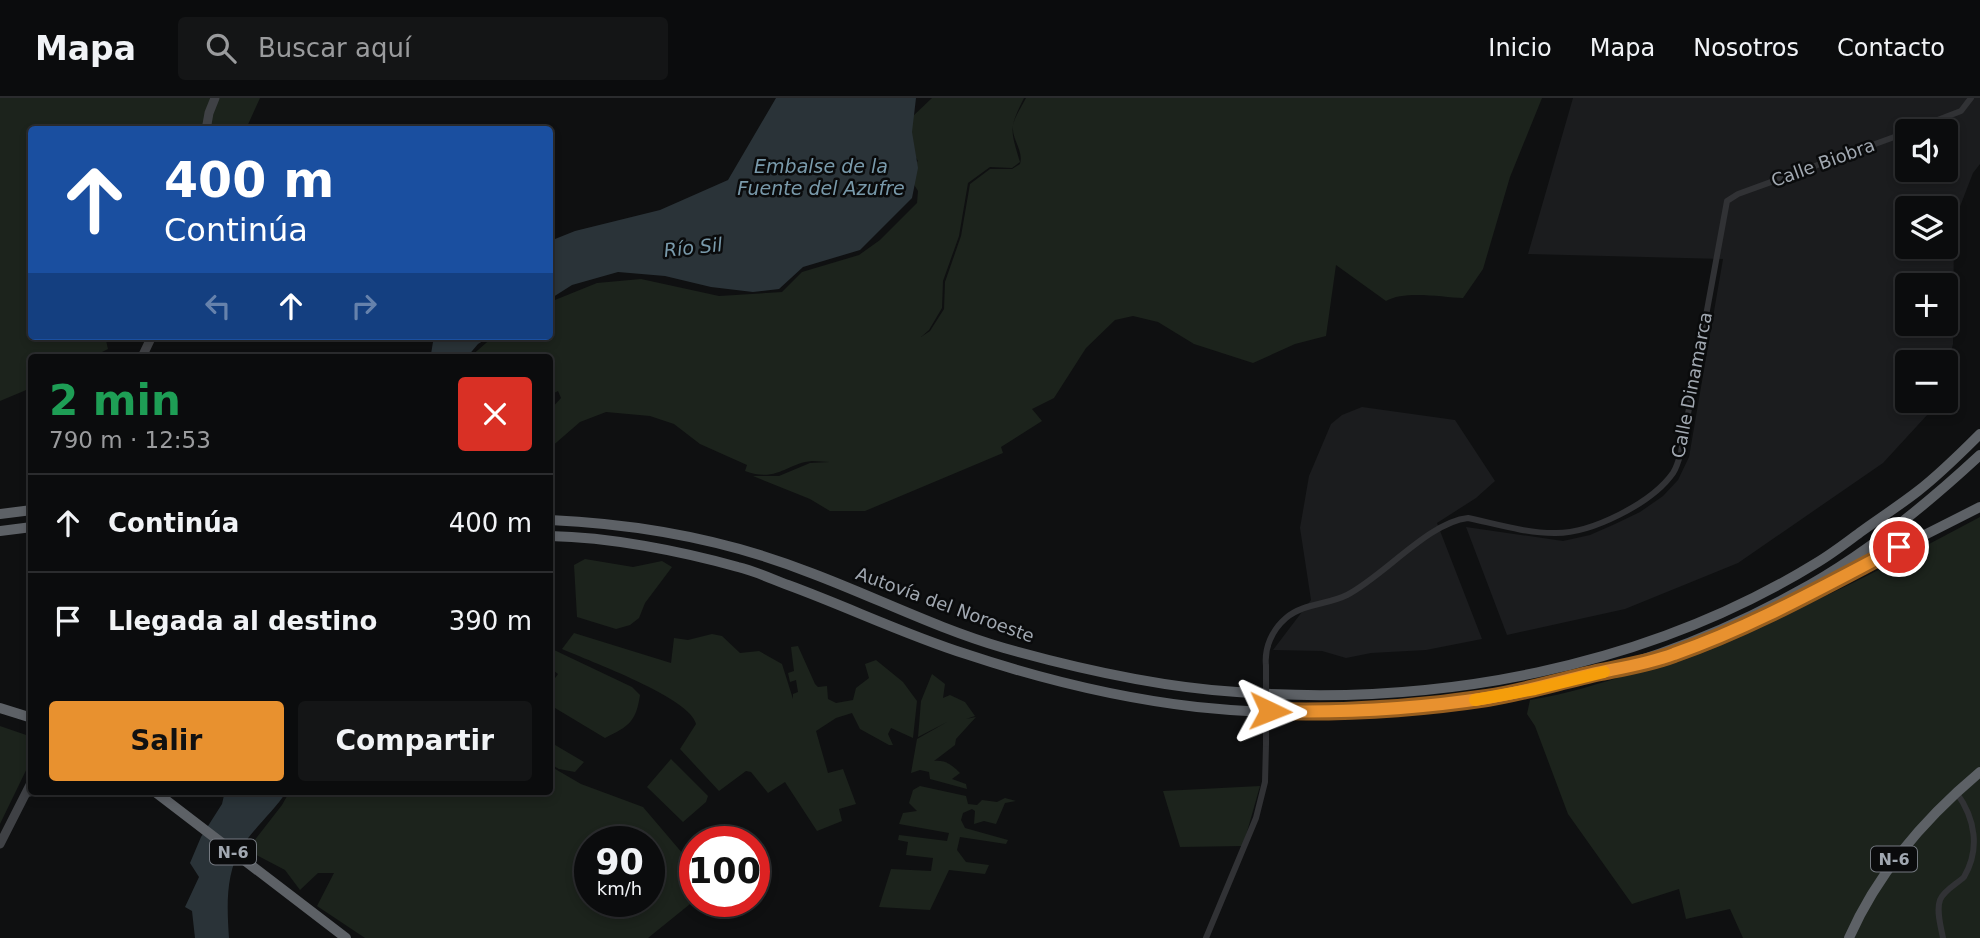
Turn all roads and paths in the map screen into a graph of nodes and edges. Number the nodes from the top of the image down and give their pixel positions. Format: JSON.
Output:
{"nodes":[{"id":1,"x":215,"y":98,"type":"edge"},
{"id":2,"x":1971,"y":98,"type":"edge"},
{"id":3,"x":1941,"y":119,"type":"edge"},
{"id":4,"x":207,"y":126,"type":"edge"},
{"id":5,"x":1895,"y":137,"type":"edge"},
{"id":6,"x":1738,"y":194,"type":"joint"},
{"id":7,"x":1980,"y":426,"type":"edge"},
{"id":8,"x":1980,"y":434,"type":"edge"},
{"id":9,"x":1980,"y":455,"type":"edge"},
{"id":10,"x":1980,"y":508,"type":"edge"},
{"id":11,"x":28,"y":510,"type":"edge"},
{"id":12,"x":0,"y":514,"type":"edge"},
{"id":13,"x":1877,"y":520,"type":"junction"},
{"id":14,"x":555,"y":521,"type":"edge"},
{"id":15,"x":28,"y":528,"type":"edge"},
{"id":16,"x":0,"y":531,"type":"edge"},
{"id":17,"x":554,"y":536,"type":"edge"},
{"id":18,"x":1602,"y":672,"type":"junction"},
{"id":19,"x":0,"y":708,"type":"edge"},
{"id":20,"x":28,"y":717,"type":"edge"},
{"id":21,"x":1980,"y":772,"type":"edge"},
{"id":22,"x":28,"y":790,"type":"edge"},
{"id":23,"x":1956,"y":792,"type":"junction"},
{"id":24,"x":26,"y":795,"type":"joint"},
{"id":25,"x":158,"y":795,"type":"edge"},
{"id":26,"x":0,"y":844,"type":"edge"},
{"id":27,"x":346,"y":938,"type":"edge"},
{"id":28,"x":1206,"y":938,"type":"edge"},
{"id":29,"x":1849,"y":938,"type":"edge"},
{"id":30,"x":1943,"y":938,"type":"edge"}],
"edges":[{"from":1,"to":4,"type":"street"},
{"from":2,"to":3,"type":"street","name":"Calle Biobra"},
{"from":5,"to":6,"type":"street","name":"Calle Biobra"},
{"from":6,"to":28,"type":"street","name":"Calle Dinamarca","bridge":true},
{"from":7,"to":13,"type":"highway"},
{"from":8,"to":13,"type":"highway","name":"Autovía del Noroeste"},
{"from":9,"to":18,"type":"highway","name":"Autovía del Noroeste"},
{"from":10,"to":18,"type":"highway"},
{"from":11,"to":12,"type":"highway"},
{"from":13,"to":14,"type":"highway","name":"Autovía del Noroeste"},
{"from":15,"to":16,"type":"highway"},
{"from":17,"to":18,"type":"highway","name":"Autovía del Noroeste"},
{"from":19,"to":20,"type":"highway"},
{"from":21,"to":23,"type":"highway","number":"N-6"},
{"from":22,"to":24,"type":"street"},
{"from":23,"to":29,"type":"highway","number":"N-6"},
{"from":23,"to":30,"type":"street"},
{"from":24,"to":26,"type":"street"},
{"from":25,"to":27,"type":"highway","number":"N-6"}]}
